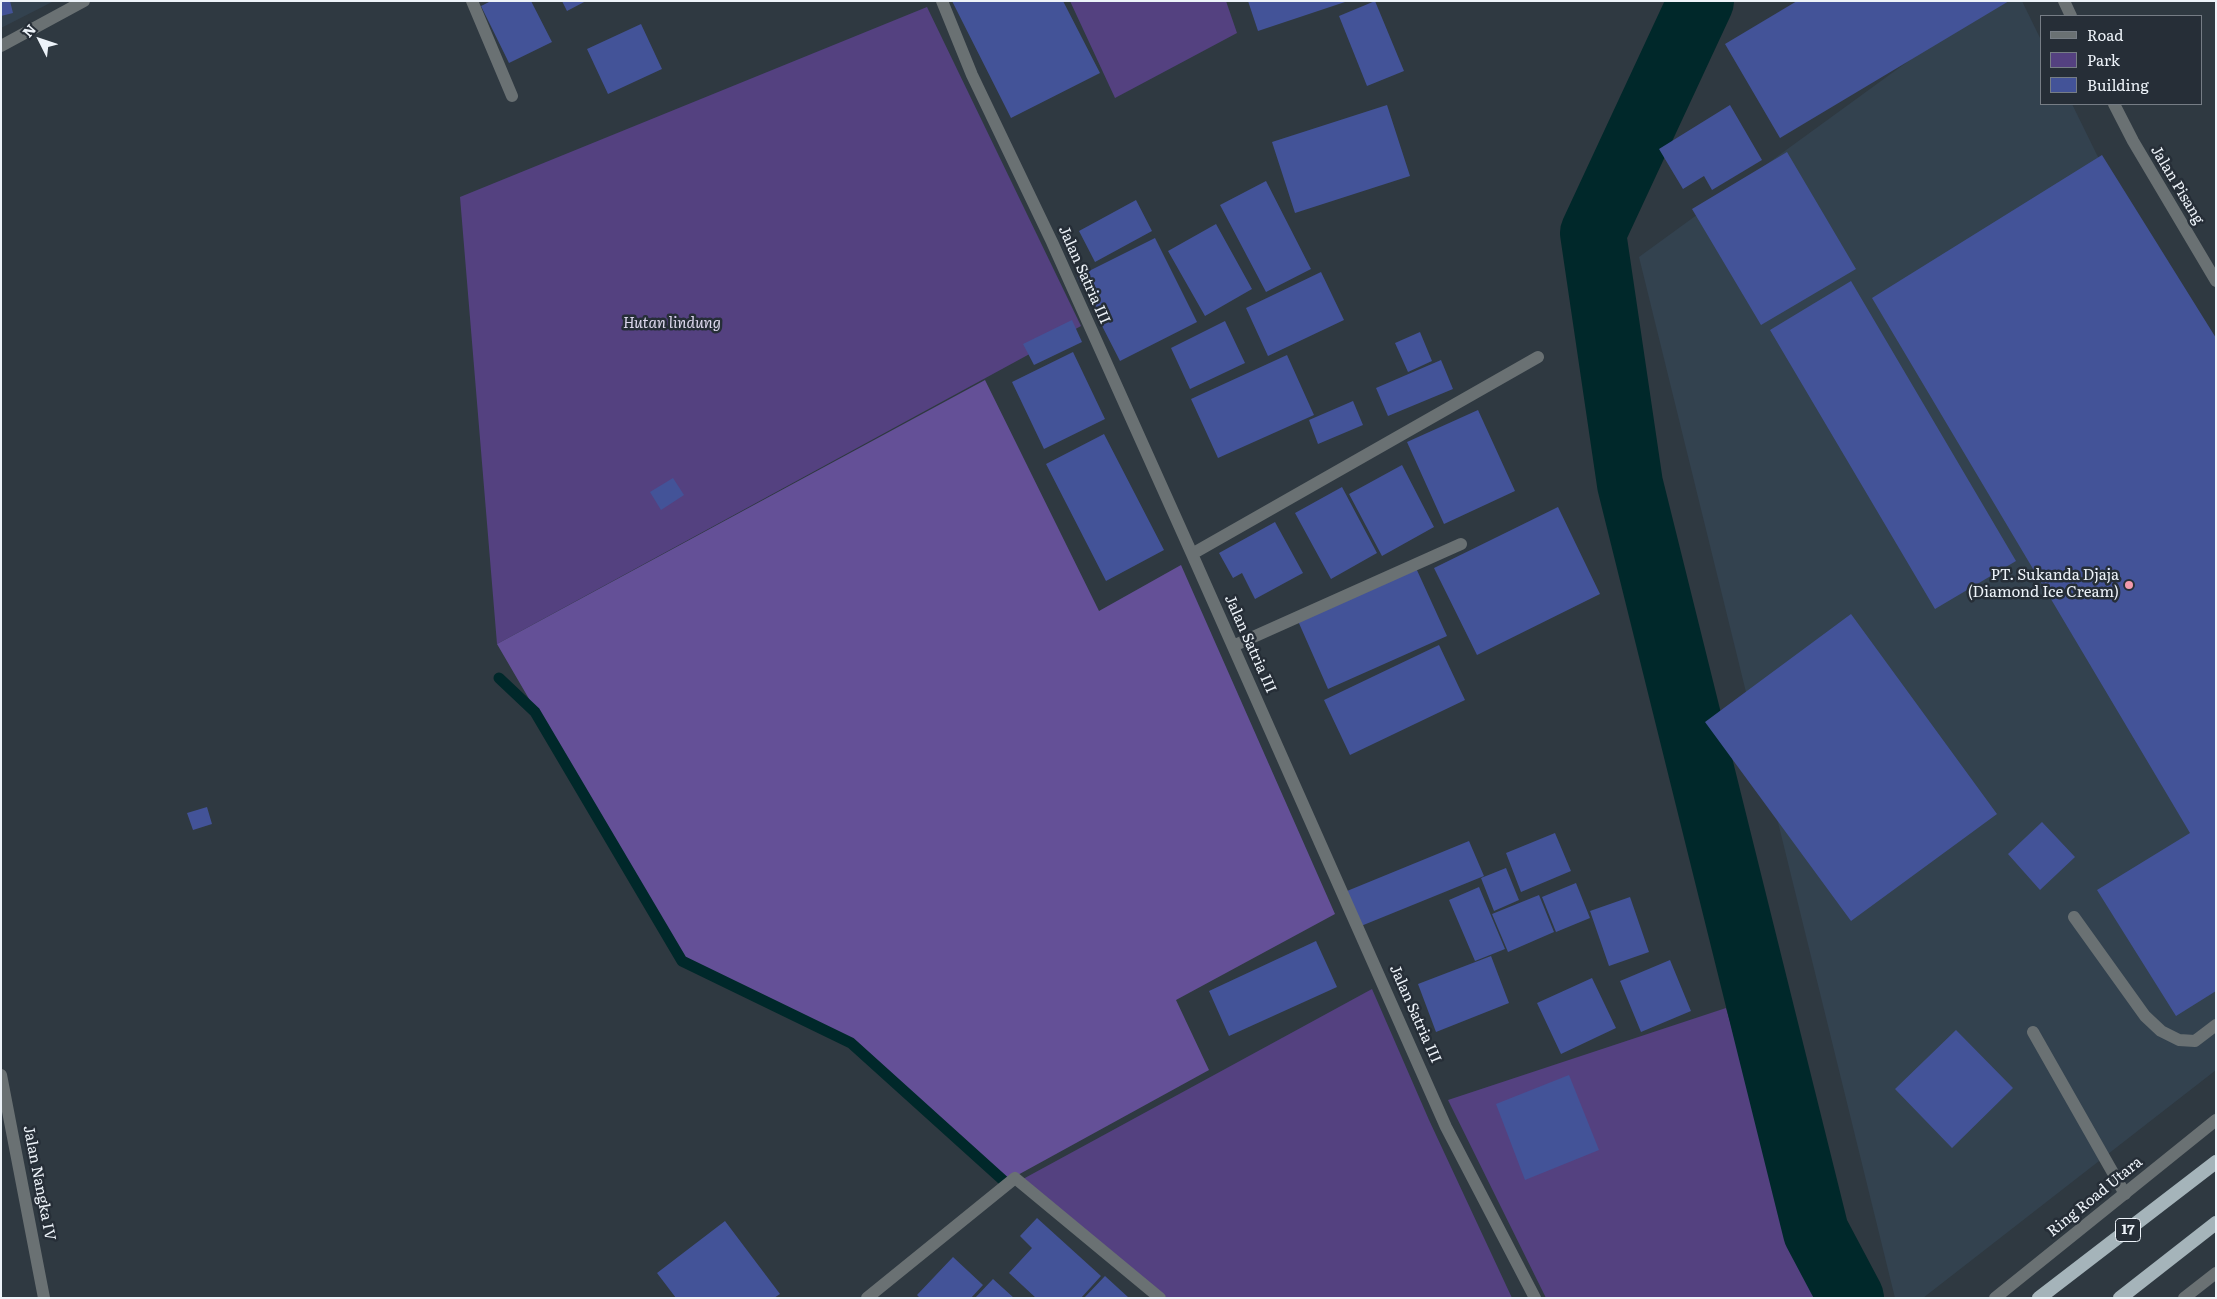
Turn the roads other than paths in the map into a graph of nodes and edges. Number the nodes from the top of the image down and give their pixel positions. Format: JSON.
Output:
{"nodes":[{"id":1,"x":84,"y":1,"type":"edge"},
{"id":2,"x":472,"y":1,"type":"edge"},
{"id":3,"x":942,"y":1,"type":"edge"},
{"id":4,"x":2064,"y":1,"type":"edge"},
{"id":5,"x":2071,"y":15,"type":"edge"},
{"id":6,"x":1,"y":46,"type":"edge"},
{"id":7,"x":512,"y":96,"type":"dead end"},
{"id":8,"x":2114,"y":105,"type":"edge"},
{"id":9,"x":2216,"y":280,"type":"edge"},
{"id":10,"x":1538,"y":357,"type":"dead end"},
{"id":11,"x":1461,"y":544,"type":"dead end"},
{"id":12,"x":1192,"y":554,"type":"junction"},
{"id":13,"x":1233,"y":646,"type":"junction"},
{"id":14,"x":2074,"y":917,"type":"dead end"},
{"id":15,"x":2216,"y":1025,"type":"edge"},
{"id":16,"x":2033,"y":1032,"type":"dead end"},
{"id":17,"x":1,"y":1075,"type":"edge"},
{"id":18,"x":2216,"y":1120,"type":"edge"},
{"id":19,"x":2216,"y":1162,"type":"edge"},
{"id":20,"x":2125,"y":1194,"type":"junction"},
{"id":21,"x":2216,"y":1223,"type":"edge"},
{"id":22,"x":2216,"y":1273,"type":"edge"},
{"id":23,"x":44,"y":1298,"type":"edge"},
{"id":24,"x":867,"y":1298,"type":"edge"},
{"id":25,"x":1160,"y":1298,"type":"edge"},
{"id":26,"x":1535,"y":1298,"type":"edge"},
{"id":27,"x":1995,"y":1298,"type":"edge"},
{"id":28,"x":2039,"y":1298,"type":"edge"},
{"id":29,"x":2120,"y":1298,"type":"edge"},
{"id":30,"x":2184,"y":1298,"type":"edge"}],
"edges":[{"from":1,"to":6,"type":"street"},
{"from":2,"to":7,"type":"street"},
{"from":3,"to":12,"type":"street","name":"Jalan Satria III"},
{"from":4,"to":5,"type":"street"},
{"from":8,"to":9,"type":"street","name":"Jalan Pisang"},
{"from":10,"to":12,"type":"street"},
{"from":11,"to":13,"type":"street"},
{"from":12,"to":13,"type":"street","name":"Jalan Satria III"},
{"from":13,"to":26,"type":"street","name":"Jalan Satria III"},
{"from":14,"to":15,"type":"street"},
{"from":16,"to":20,"type":"street"},
{"from":17,"to":23,"type":"street","name":"Jalan Nangka IV"},
{"from":18,"to":20,"type":"street","name":"Ring Road Utara"},
{"from":19,"to":28,"type":"highway","number":"17"},
{"from":20,"to":27,"type":"street","name":"Ring Road Utara"},
{"from":21,"to":29,"type":"highway"},
{"from":22,"to":30,"type":"street"},
{"from":24,"to":25,"type":"street"}]}
